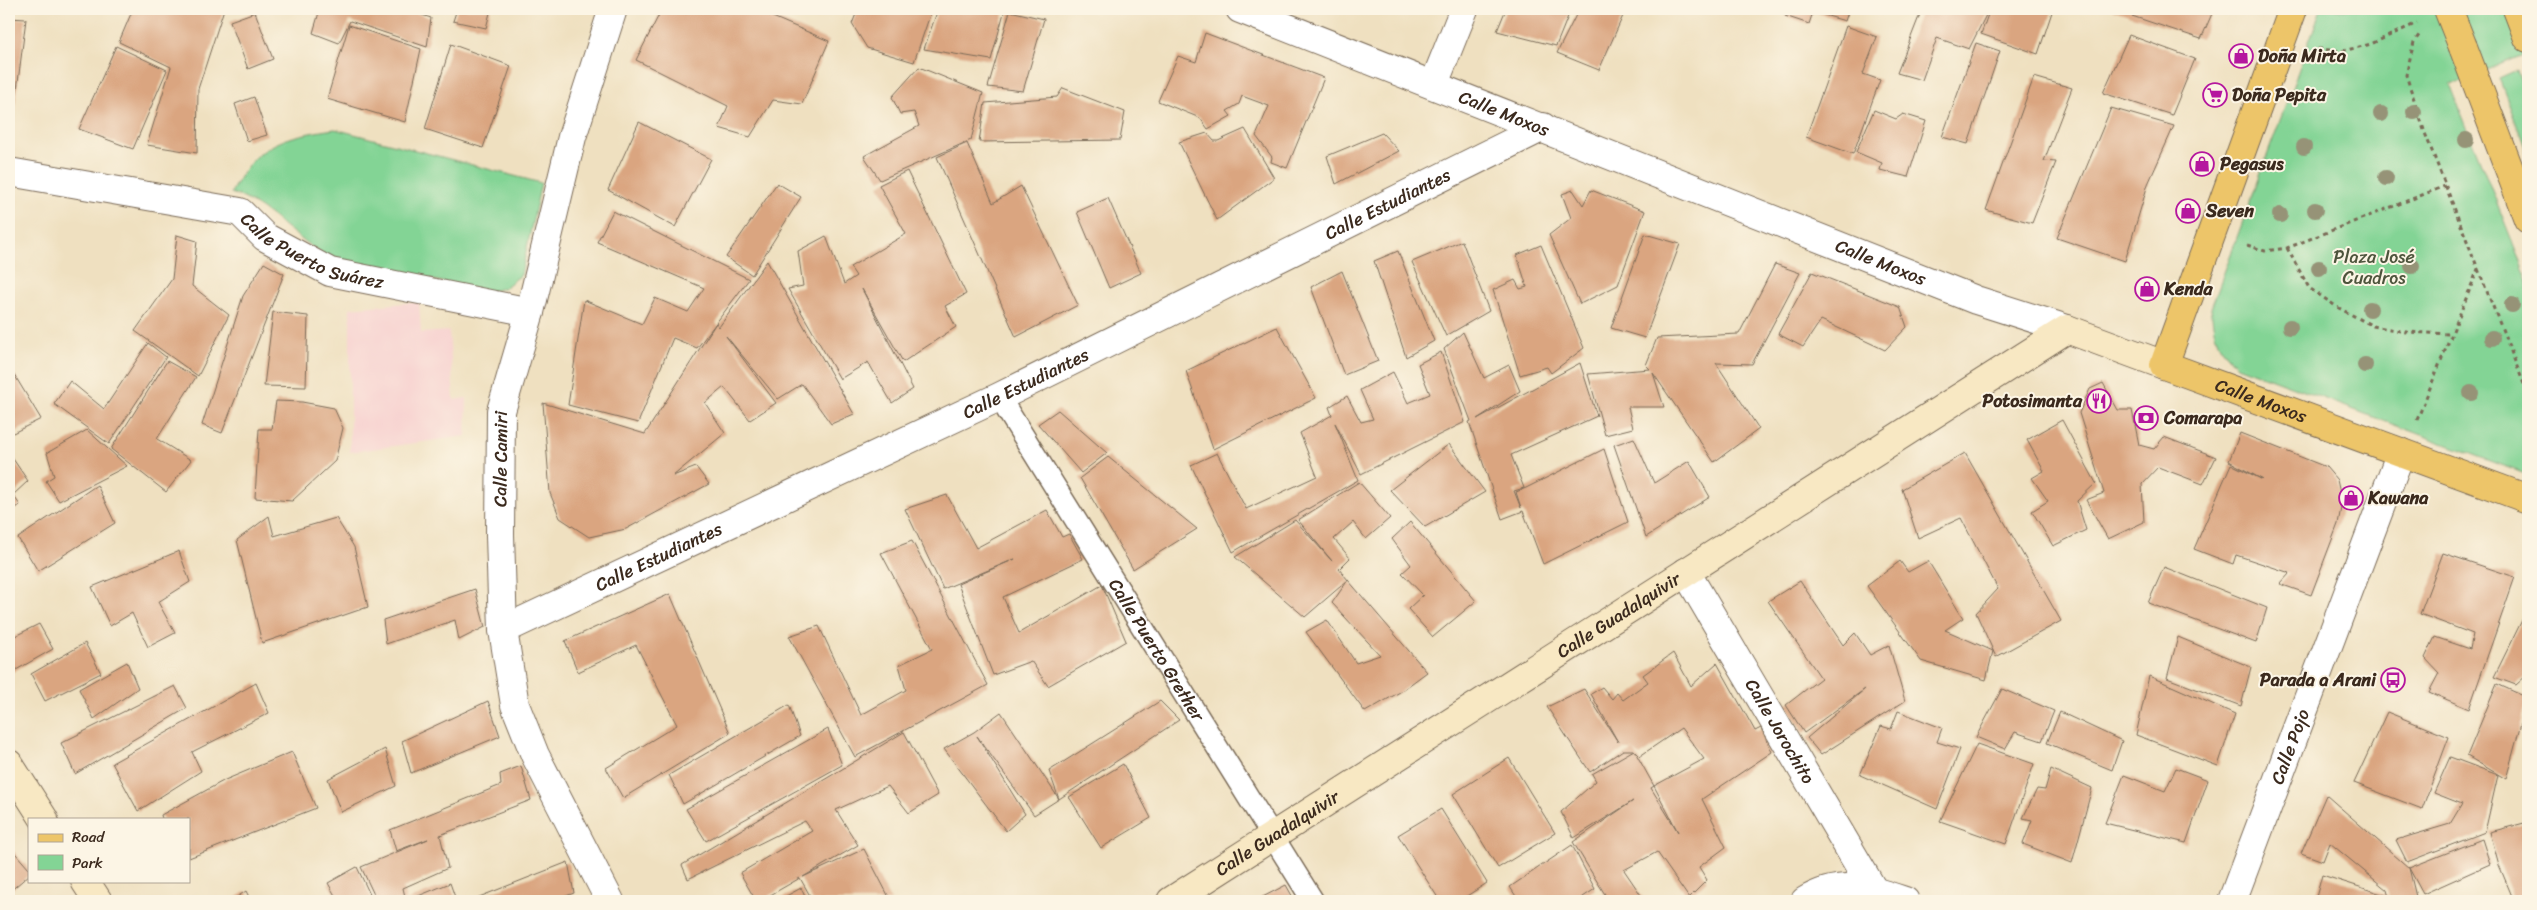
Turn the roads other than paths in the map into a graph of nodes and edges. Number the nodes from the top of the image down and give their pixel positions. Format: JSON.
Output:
{"nodes":[{"id":1,"x":613,"y":9,"type":"edge"},
{"id":2,"x":1240,"y":9,"type":"edge"},
{"id":3,"x":1464,"y":9,"type":"edge"},
{"id":4,"x":2293,"y":9,"type":"edge"},
{"id":5,"x":2448,"y":9,"type":"edge"},
{"id":6,"x":2517,"y":9,"type":"edge"},
{"id":7,"x":2528,"y":38,"type":"edge"},
{"id":8,"x":1434,"y":84,"type":"junction"},
{"id":9,"x":1542,"y":126,"type":"junction"},
{"id":10,"x":9,"y":172,"type":"edge"},
{"id":11,"x":2528,"y":219,"type":"edge"},
{"id":12,"x":530,"y":312,"type":"junction"},
{"id":13,"x":2067,"y":329,"type":"junction"},
{"id":14,"x":2164,"y":365,"type":"junction"},
{"id":15,"x":999,"y":397,"type":"junction"},
{"id":16,"x":2401,"y":452,"type":"junction"},
{"id":17,"x":2528,"y":499,"type":"edge"},
{"id":18,"x":1686,"y":572,"type":"junction"},
{"id":19,"x":503,"y":630,"type":"junction"},
{"id":20,"x":9,"y":764,"type":"edge"},
{"id":21,"x":43,"y":818,"type":"edge"},
{"id":22,"x":1273,"y":838,"type":"junction"},
{"id":23,"x":86,"y":882,"type":"edge"},
{"id":24,"x":1874,"y":891,"type":"junction"},
{"id":25,"x":98,"y":901,"type":"edge"},
{"id":26,"x":610,"y":901,"type":"edge"},
{"id":27,"x":1170,"y":901,"type":"edge"},
{"id":28,"x":1313,"y":901,"type":"edge"},
{"id":29,"x":1805,"y":901,"type":"edge"},
{"id":30,"x":1905,"y":901,"type":"edge"},
{"id":31,"x":2232,"y":901,"type":"edge"}],
"edges":[{"from":1,"to":12,"type":"street","name":"Calle Camiri"},
{"from":2,"to":8,"type":"street","name":"Calle Moxos"},
{"from":3,"to":8,"type":"street"},
{"from":4,"to":14,"type":"main road"},
{"from":5,"to":11,"type":"main road","bridge":true},
{"from":6,"to":7,"type":"main road"},
{"from":8,"to":9,"type":"street","name":"Calle Moxos"},
{"from":9,"to":13,"type":"street","name":"Calle Moxos"},
{"from":9,"to":15,"type":"street","name":"Calle Estudiantes"},
{"from":10,"to":12,"type":"street","name":"Calle Puerto Suárez"},
{"from":12,"to":19,"type":"street","name":"Calle Camiri"},
{"from":13,"to":14,"type":"street","name":"Calle Moxos"},
{"from":13,"to":18,"type":"street","name":"Calle Guadalquivir"},
{"from":14,"to":16,"type":"main road","name":"Calle Moxos"},
{"from":15,"to":19,"type":"street","name":"Calle Estudiantes"},
{"from":15,"to":22,"type":"lane","name":"Calle Puerto Grether"},
{"from":16,"to":17,"type":"main road","name":"Calle Moxos"},
{"from":16,"to":31,"type":"street","name":"Calle Pojo"},
{"from":18,"to":22,"type":"street","name":"Calle Guadalquivir"},
{"from":18,"to":24,"type":"street","name":"Calle Jorochito"},
{"from":19,"to":26,"type":"street","name":"Calle Camiri"},
{"from":20,"to":21,"type":"street"},
{"from":22,"to":27,"type":"street","name":"Calle Guadalquivir"},
{"from":22,"to":28,"type":"lane","name":"Calle Puerto Grether"},
{"from":23,"to":25,"type":"street"},
{"from":24,"to":29,"type":"street"},
{"from":24,"to":30,"type":"street"}]}
